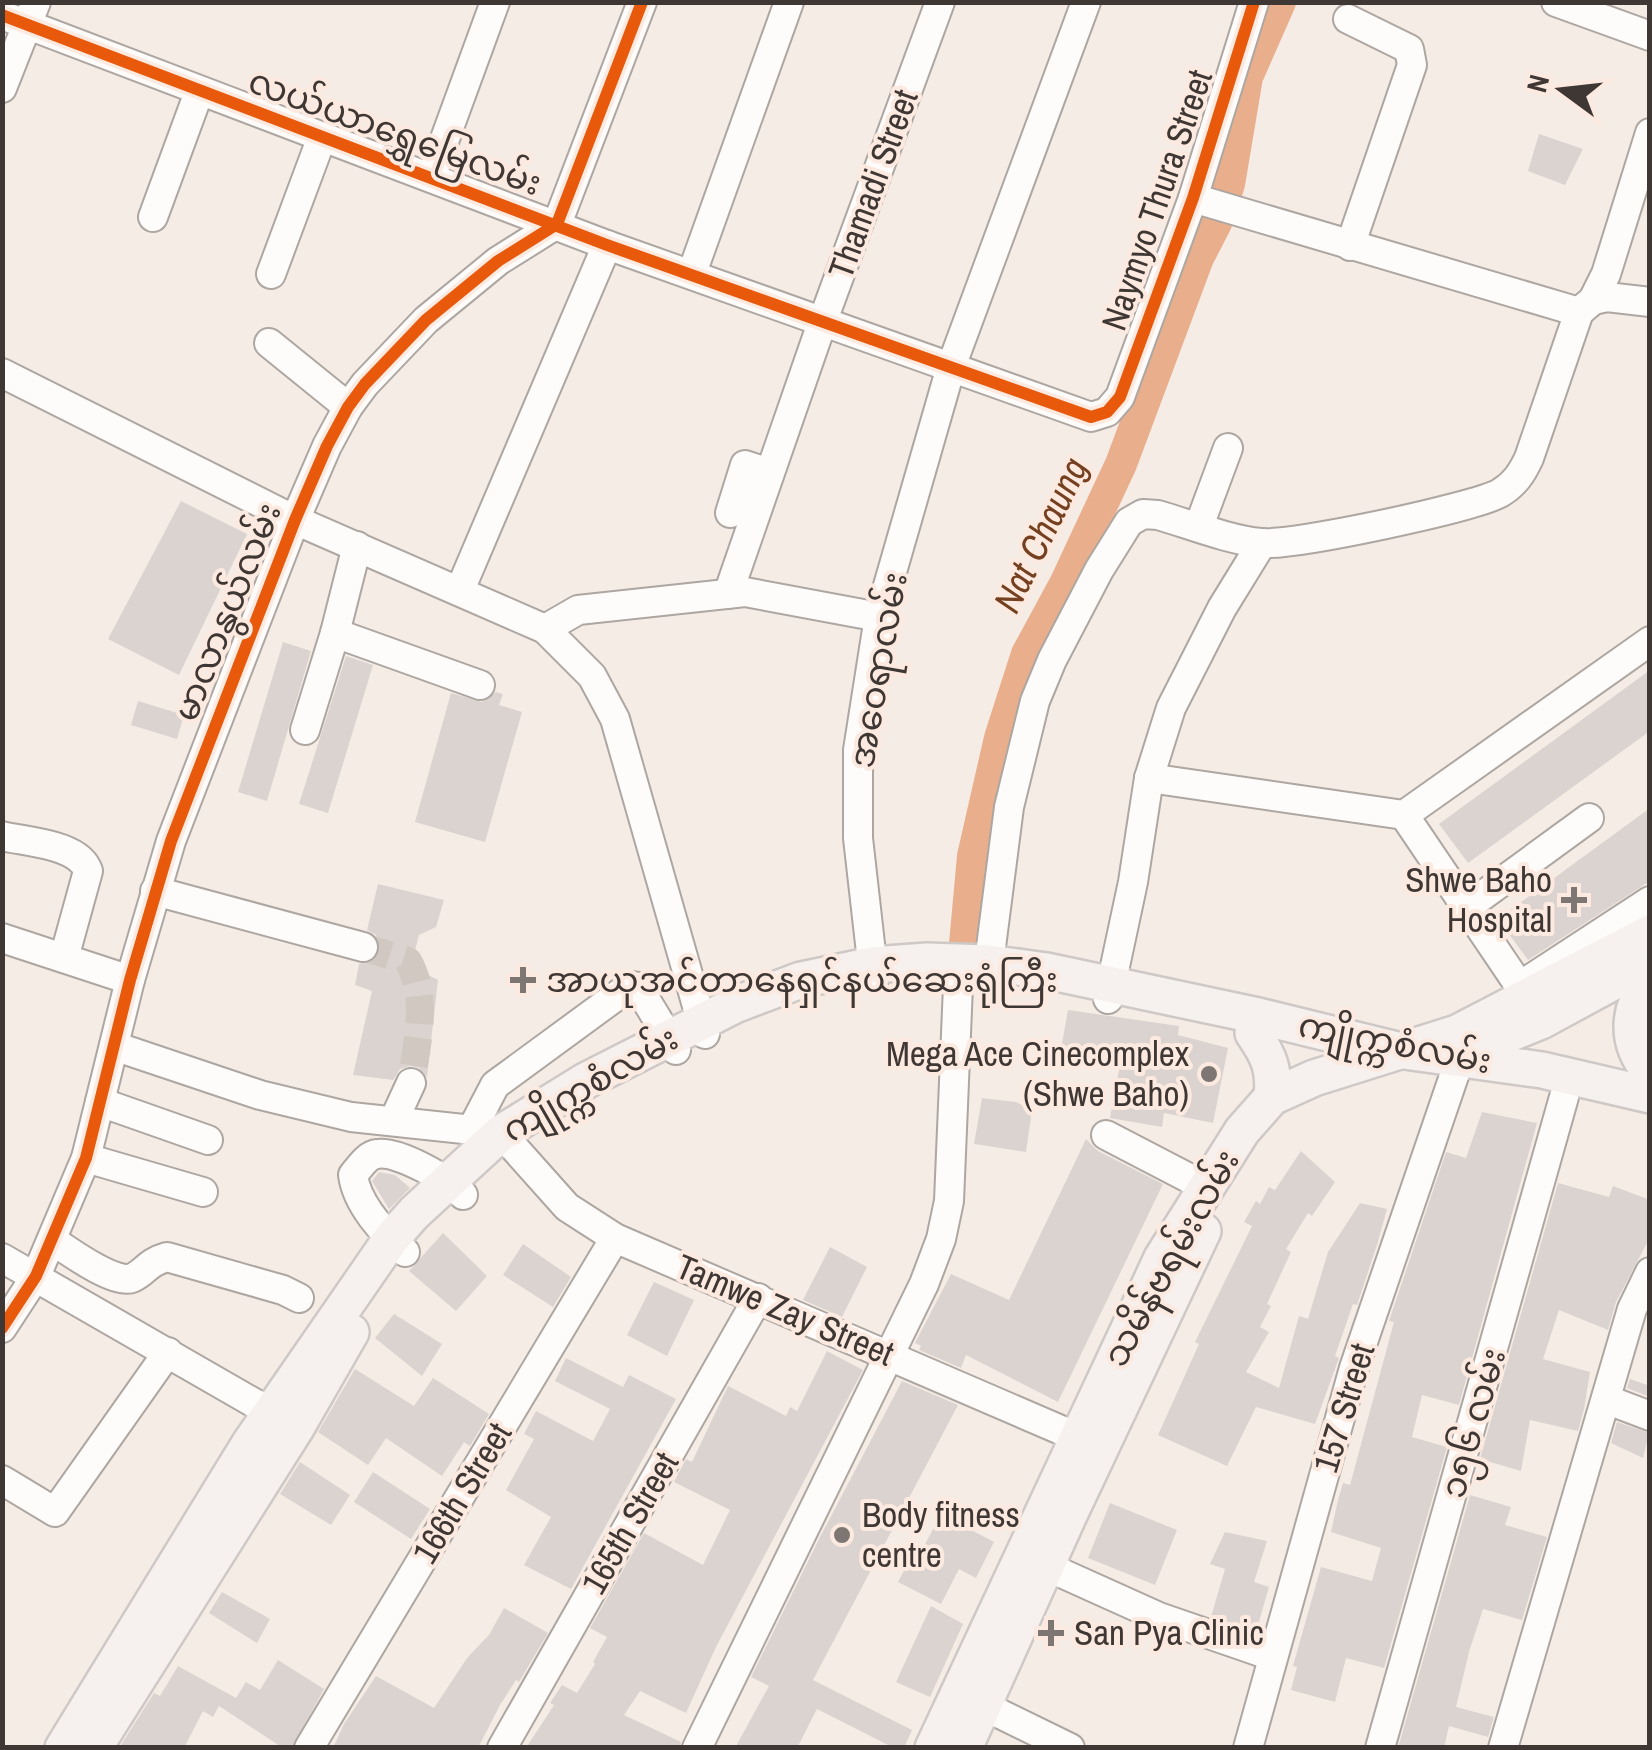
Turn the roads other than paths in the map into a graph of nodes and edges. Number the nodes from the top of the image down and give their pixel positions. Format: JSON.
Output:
{"nodes":[{"id":1,"x":494,"y":2,"type":"edge"},
{"id":2,"x":642,"y":2,"type":"edge"},
{"id":3,"x":789,"y":2,"type":"edge"},
{"id":4,"x":940,"y":2,"type":"edge"},
{"id":5,"x":1086,"y":2,"type":"edge"},
{"id":6,"x":1254,"y":2,"type":"edge"},
{"id":7,"x":1556,"y":2,"type":"edge"},
{"id":8,"x":22,"y":14,"type":"edge"},
{"id":9,"x":1348,"y":19,"type":"dead end"},
{"id":10,"x":1650,"y":36,"type":"edge"},
{"id":11,"x":2,"y":88,"type":"edge"},
{"id":12,"x":199,"y":92,"type":"junction"},
{"id":13,"x":1650,"y":134,"type":"edge"},
{"id":14,"x":322,"y":137,"type":"junction"},
{"id":15,"x":431,"y":177,"type":"junction"},
{"id":16,"x":1200,"y":200,"type":"junction"},
{"id":17,"x":153,"y":217,"type":"dead end"},
{"id":18,"x":557,"y":224,"type":"junction"},
{"id":19,"x":607,"y":245,"type":"junction"},
{"id":20,"x":1350,"y":246,"type":"junction"},
{"id":21,"x":271,"y":274,"type":"dead end"},
{"id":22,"x":692,"y":274,"type":"junction"},
{"id":23,"x":1650,"y":302,"type":"edge"},
{"id":24,"x":1586,"y":306,"type":"junction"},
{"id":25,"x":822,"y":323,"type":"junction"},
{"id":26,"x":269,"y":343,"type":"dead end"},
{"id":27,"x":951,"y":367,"type":"junction"},
{"id":28,"x":2,"y":373,"type":"edge"},
{"id":29,"x":348,"y":407,"type":"junction"},
{"id":30,"x":1107,"y":412,"type":"joint"},
{"id":31,"x":1228,"y":448,"type":"dead end"},
{"id":32,"x":769,"y":473,"type":"junction"},
{"id":33,"x":730,"y":513,"type":"dead end"},
{"id":34,"x":296,"y":520,"type":"junction"},
{"id":35,"x":1199,"y":526,"type":"junction"},
{"id":36,"x":1262,"y":543,"type":"junction"},
{"id":37,"x":356,"y":546,"type":"junction"},
{"id":38,"x":460,"y":590,"type":"junction"},
{"id":39,"x":728,"y":594,"type":"junction"},
{"id":40,"x":879,"y":617,"type":"junction"},
{"id":41,"x":545,"y":628,"type":"junction"},
{"id":42,"x":335,"y":632,"type":"junction"},
{"id":43,"x":1650,"y":641,"type":"edge"},
{"id":44,"x":480,"y":685,"type":"dead end"},
{"id":45,"x":306,"y":730,"type":"dead end"},
{"id":46,"x":1149,"y":778,"type":"junction"},
{"id":47,"x":1404,"y":815,"type":"junction"},
{"id":48,"x":1588,"y":818,"type":"dead end"},
{"id":49,"x":2,"y":836,"type":"edge"},
{"id":50,"x":155,"y":891,"type":"junction"},
{"id":51,"x":1650,"y":901,"type":"edge"},
{"id":52,"x":1466,"y":907,"type":"junction"},
{"id":53,"x":1650,"y":933,"type":"edge"},
{"id":54,"x":3,"y":941,"type":"edge"},
{"id":55,"x":364,"y":947,"type":"tunnel mouth"},
{"id":56,"x":64,"y":958,"type":"junction"},
{"id":57,"x":1650,"y":962,"type":"edge"},
{"id":58,"x":973,"y":970,"type":"junction"},
{"id":59,"x":873,"y":972,"type":"junction"},
{"id":60,"x":130,"y":980,"type":"junction"},
{"id":61,"x":1650,"y":980,"type":"edge"},
{"id":62,"x":1109,"y":991,"type":"junction"},
{"id":63,"x":1524,"y":991,"type":"junction"},
{"id":64,"x":1253,"y":1033,"type":"junction"},
{"id":65,"x":688,"y":1036,"type":"junction"},
{"id":66,"x":114,"y":1046,"type":"junction"},
{"id":67,"x":1391,"y":1060,"type":"junction"},
{"id":68,"x":1455,"y":1064,"type":"junction"},
{"id":69,"x":1650,"y":1072,"type":"edge"},
{"id":70,"x":412,"y":1082,"type":"tunnel mouth"},
{"id":71,"x":1650,"y":1095,"type":"edge"},
{"id":72,"x":1272,"y":1097,"type":"junction"},
{"id":73,"x":1564,"y":1097,"type":"junction"},
{"id":74,"x":100,"y":1102,"type":"junction"},
{"id":75,"x":1650,"y":1117,"type":"edge"},
{"id":76,"x":394,"y":1120,"type":"junction"},
{"id":77,"x":1106,"y":1135,"type":"dead end"},
{"id":78,"x":496,"y":1137,"type":"junction"},
{"id":79,"x":208,"y":1140,"type":"dead end"},
{"id":80,"x":86,"y":1158,"type":"junction"},
{"id":81,"x":1204,"y":1186,"type":"junction"},
{"id":82,"x":456,"y":1187,"type":"junction"},
{"id":83,"x":202,"y":1192,"type":"dead end"},
{"id":84,"x":615,"y":1238,"type":"junction"},
{"id":85,"x":52,"y":1240,"type":"junction"},
{"id":86,"x":398,"y":1246,"type":"junction"},
{"id":87,"x":2,"y":1258,"type":"edge"},
{"id":88,"x":36,"y":1276,"type":"junction"},
{"id":89,"x":1648,"y":1279,"type":"edge"},
{"id":90,"x":299,"y":1298,"type":"dead end"},
{"id":91,"x":758,"y":1298,"type":"junction"},
{"id":92,"x":2,"y":1328,"type":"edge"},
{"id":93,"x":168,"y":1352,"type":"junction"},
{"id":94,"x":889,"y":1354,"type":"junction"},
{"id":95,"x":1608,"y":1400,"type":"junction"},
{"id":96,"x":1650,"y":1416,"type":"edge"},
{"id":97,"x":284,"y":1420,"type":"junction"},
{"id":98,"x":1091,"y":1428,"type":"junction"},
{"id":99,"x":2,"y":1480,"type":"edge"},
{"id":100,"x":1035,"y":1562,"type":"junction"},
{"id":101,"x":1272,"y":1656,"type":"junction"},
{"id":102,"x":984,"y":1706,"type":"junction"},
{"id":103,"x":63,"y":1748,"type":"edge"},
{"id":104,"x":94,"y":1748,"type":"edge"},
{"id":105,"x":309,"y":1748,"type":"edge"},
{"id":106,"x":502,"y":1748,"type":"edge"},
{"id":107,"x":697,"y":1748,"type":"edge"},
{"id":108,"x":933,"y":1748,"type":"edge"},
{"id":109,"x":964,"y":1748,"type":"edge"},
{"id":110,"x":1070,"y":1748,"type":"edge"},
{"id":111,"x":1248,"y":1748,"type":"edge"},
{"id":112,"x":1380,"y":1748,"type":"edge"},
{"id":113,"x":1503,"y":1748,"type":"edge"}],
"edges":[{"from":1,"to":15,"type":"street"},
{"from":2,"to":18,"type":"street"},
{"from":3,"to":22,"type":"street"},
{"from":4,"to":25,"type":"street","name":"Thamadi Street"},
{"from":5,"to":27,"type":"street","name":"အဝေရာလမ်း"},
{"from":6,"to":16,"type":"street","name":"Naymyo Thura Street"},
{"from":7,"to":10,"type":"street"},
{"from":8,"to":11,"type":"street"},
{"from":8,"to":12,"type":"street","name":"လယ်ယာရွှေမြေလမ်း"},
{"from":9,"to":20,"type":"street"},
{"from":12,"to":14,"type":"street","name":"လယ်ယာရွှေမြေလမ်း"},
{"from":12,"to":17,"type":"street"},
{"from":13,"to":24,"type":"street"},
{"from":14,"to":15,"type":"street","name":"လယ်ယာရွှေမြေလမ်း"},
{"from":14,"to":21,"type":"street"},
{"from":15,"to":18,"type":"street","name":"လယ်ယာရွှေမြေလမ်း"},
{"from":16,"to":20,"type":"street"},
{"from":16,"to":30,"type":"street","name":"Naymyo Thura Street"},
{"from":18,"to":19,"type":"street","name":"လယ်ယာရွှေမြေလမ်း"},
{"from":18,"to":29,"type":"street","name":"မာလာနွယ်လမ်း"},
{"from":19,"to":22,"type":"street","name":"လယ်ယာရွှေမြေလမ်း"},
{"from":19,"to":38,"type":"street"},
{"from":20,"to":24,"type":"street"},
{"from":22,"to":25,"type":"street","name":"လယ်ယာရွှေမြေလမ်း"},
{"from":23,"to":24,"type":"street"},
{"from":24,"to":36,"type":"street"},
{"from":25,"to":27,"type":"street","name":"လယ်ယာရွှေမြေလမ်း"},
{"from":25,"to":32,"type":"street","name":"Thamadi Street"},
{"from":26,"to":29,"type":"street"},
{"from":27,"to":30,"type":"street","name":"လယ်ယာရွှေမြေလမ်း"},
{"from":27,"to":40,"type":"street","name":"အဝေရာလမ်း"},
{"from":28,"to":34,"type":"street"},
{"from":29,"to":34,"type":"street","name":"မာလာနွယ်လမ်း"},
{"from":31,"to":35,"type":"street"},
{"from":32,"to":33,"type":"street"},
{"from":32,"to":39,"type":"street","name":"Thamadi Street"},
{"from":34,"to":37,"type":"street"},
{"from":34,"to":50,"type":"street","name":"မာလာနွယ်လမ်း"},
{"from":35,"to":36,"type":"street"},
{"from":35,"to":58,"type":"street"},
{"from":36,"to":46,"type":"street"},
{"from":37,"to":38,"type":"street"},
{"from":37,"to":42,"type":"street"},
{"from":38,"to":41,"type":"street"},
{"from":39,"to":40,"type":"street"},
{"from":39,"to":41,"type":"street"},
{"from":40,"to":59,"type":"street","name":"အဝေရာလမ်း"},
{"from":41,"to":65,"type":"street"},
{"from":42,"to":44,"type":"street"},
{"from":42,"to":45,"type":"street"},
{"from":43,"to":47,"type":"street"},
{"from":46,"to":47,"type":"street"},
{"from":46,"to":62,"type":"street"},
{"from":47,"to":52,"type":"street"},
{"from":48,"to":52,"type":"street"},
{"from":49,"to":56,"type":"street"},
{"from":50,"to":55,"type":"street"},
{"from":50,"to":60,"type":"street","name":"မာလာနွယ်လမ်း"},
{"from":51,"to":63,"type":"street"},
{"from":52,"to":63,"type":"street"},
{"from":53,"to":63,"type":"main road","name":"သမိန်ဗရမ်းလမ်း"},
{"from":54,"to":56,"type":"street"},
{"from":56,"to":60,"type":"street"},
{"from":57,"to":68,"type":"main road"},
{"from":58,"to":59,"type":"main road","name":"ကျိုက္ကစံလမ်း"},
{"from":58,"to":62,"type":"main road","name":"ကျိုက္ကစံလမ်း"},
{"from":58,"to":94,"type":"street"},
{"from":59,"to":65,"type":"main road","name":"ကျိုက္ကစံလမ်း"},
{"from":60,"to":66,"type":"street","name":"မာလာနွယ်လမ်း"},
{"from":61,"to":69,"type":"main road"},
{"from":62,"to":64,"type":"main road","name":"ကျိုက္ကစံလမ်း"},
{"from":62,"to":67,"type":"main road","name":"ကျိုက္ကစံလမ်း"},
{"from":63,"to":67,"type":"main road","name":"သမိန်ဗရမ်းလမ်း"},
{"from":64,"to":67,"type":"main road","name":"ကျိုက္ကစံလမ်း"},
{"from":64,"to":72,"type":"main road"},
{"from":65,"to":78,"type":"main road","name":"ကျိုက္ကစံလမ်း"},
{"from":65,"to":78,"type":"street"},
{"from":66,"to":74,"type":"street","name":"မာလာနွယ်လမ်း"},
{"from":66,"to":76,"type":"street"},
{"from":67,"to":68,"type":"main road","name":"ကျိုက္ကစံလမ်း"},
{"from":67,"to":72,"type":"main road","name":"သမိန်ဗရမ်းလမ်း"},
{"from":67,"to":98,"type":"main road","name":"သမိန်ဗရမ်းလမ်း"},
{"from":68,"to":71,"type":"main road","name":"ကျိုက္ကစံလမ်း"},
{"from":68,"to":73,"type":"main road","name":"ကျိုက္ကစံလမ်း"},
{"from":68,"to":101,"type":"street","name":"157 Street"},
{"from":70,"to":76,"type":"street"},
{"from":72,"to":81,"type":"main road","name":"သမိန်ဗရမ်းလမ်း"},
{"from":73,"to":75,"type":"main road","name":"ကျိုက္ကစံလမ်း"},
{"from":73,"to":112,"type":"street","name":"၁၅၆ လမ်း"},
{"from":74,"to":79,"type":"street"},
{"from":74,"to":80,"type":"street","name":"မာလာနွယ်လမ်း"},
{"from":76,"to":78,"type":"street"},
{"from":77,"to":81,"type":"street"},
{"from":78,"to":82,"type":"main road","name":"ကျိုက္ကစံလမ်း"},
{"from":78,"to":84,"type":"street","name":"Tamwe Zay Street"},
{"from":80,"to":83,"type":"street"},
{"from":80,"to":85,"type":"street","name":"မာလာနွယ်လမ်း"},
{"from":81,"to":98,"type":"main road","name":"သမိန်ဗရမ်းလမ်း"},
{"from":82,"to":86,"type":"main road","name":"ကျိုက္ကစံလမ်း"},
{"from":82,"to":86,"type":"street"},
{"from":84,"to":91,"type":"street","name":"Tamwe Zay Street"},
{"from":84,"to":105,"type":"street","name":"166th Street"},
{"from":85,"to":88,"type":"street","name":"မာလာနွယ်လမ်း"},
{"from":85,"to":90,"type":"street"},
{"from":86,"to":97,"type":"main road","name":"ကျိုက္ကစံလမ်း"},
{"from":87,"to":88,"type":"street"},
{"from":88,"to":92,"type":"street","name":"မာလာနွယ်လမ်း"},
{"from":88,"to":93,"type":"street"},
{"from":89,"to":95,"type":"street"},
{"from":91,"to":94,"type":"street","name":"Tamwe Zay Street"},
{"from":91,"to":106,"type":"street","name":"165th Street"},
{"from":93,"to":97,"type":"street"},
{"from":93,"to":99,"type":"street"},
{"from":94,"to":98,"type":"street","name":"Tamwe Zay Street"},
{"from":94,"to":107,"type":"street"},
{"from":95,"to":96,"type":"street"},
{"from":95,"to":113,"type":"street"},
{"from":97,"to":103,"type":"main road","name":"ကျိုက္ကစံလမ်း"},
{"from":97,"to":104,"type":"main road","name":"ကျိုက္ကစံလမ်း"},
{"from":98,"to":100,"type":"main road","name":"သမိန်ဗရမ်းလမ်း"},
{"from":100,"to":101,"type":"street"},
{"from":100,"to":102,"type":"main road","name":"သမိန်ဗရမ်းလမ်း"},
{"from":100,"to":108,"type":"main road","name":"သမိန်ဗရမ်းလမ်း"},
{"from":101,"to":111,"type":"street","name":"157 Street"},
{"from":102,"to":109,"type":"main road","name":"သမိန်ဗရမ်းလမ်း"},
{"from":102,"to":110,"type":"street"}]}
